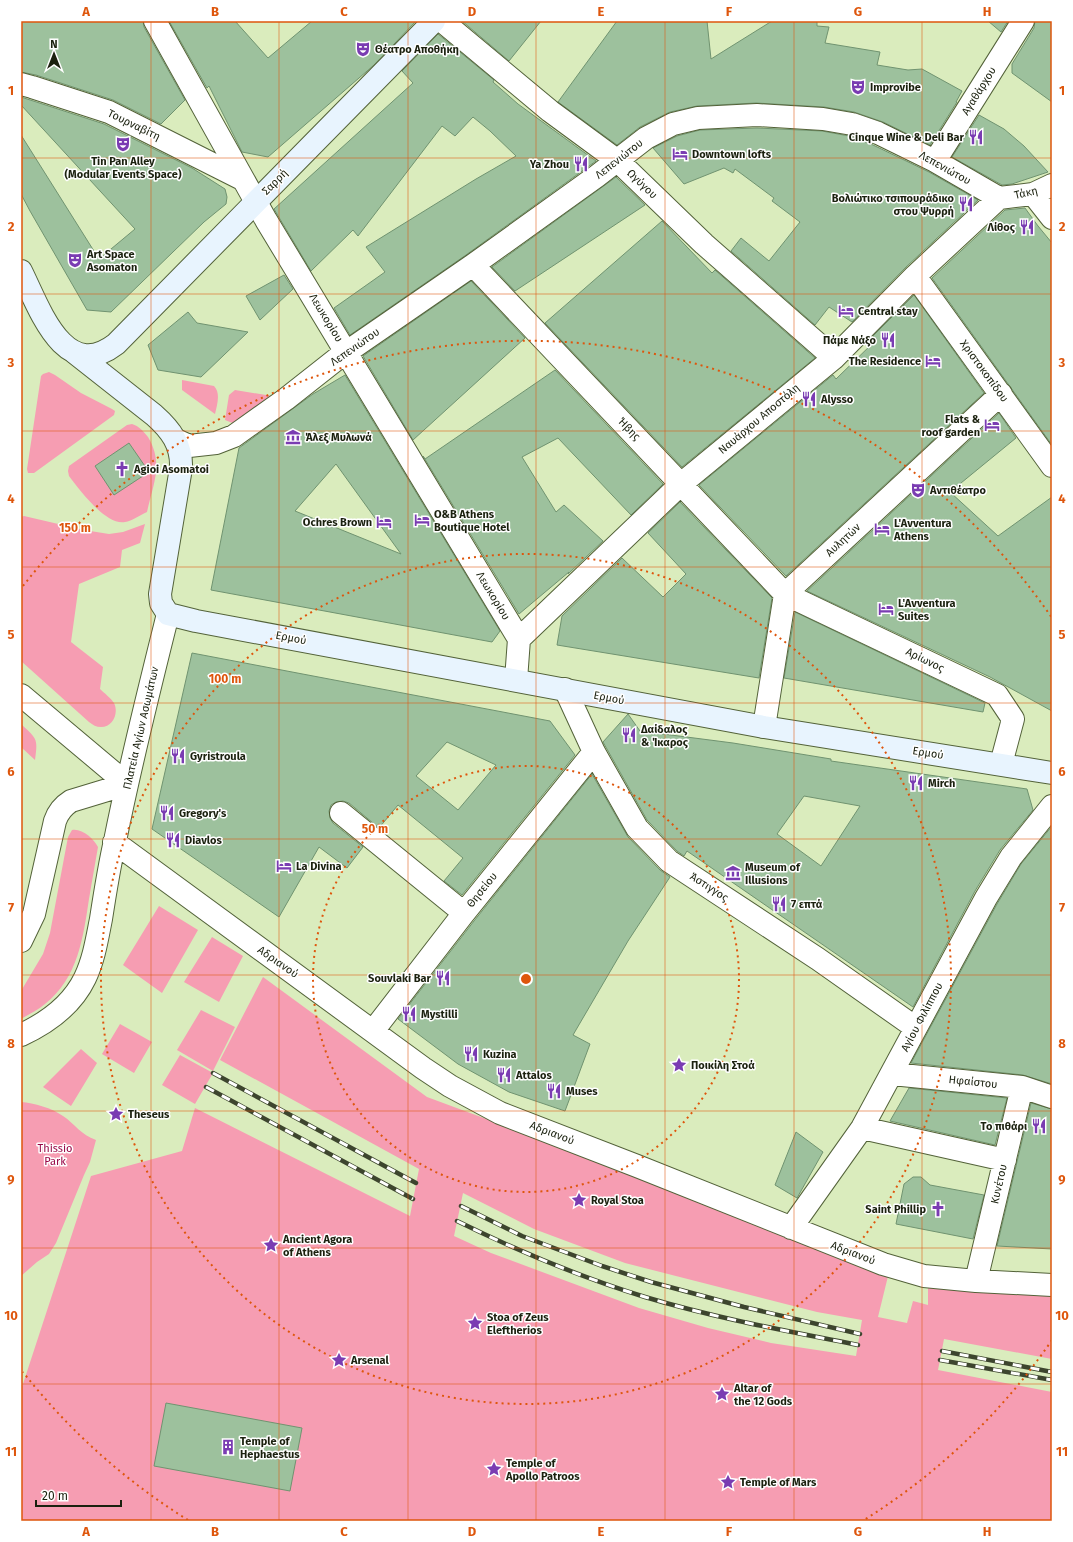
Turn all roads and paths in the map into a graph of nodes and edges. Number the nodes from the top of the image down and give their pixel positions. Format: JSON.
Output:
{"nodes":[{"id":1,"x":155,"y":21,"type":"edge"},
{"id":2,"x":434,"y":21,"type":"edge"},
{"id":3,"x":442,"y":21,"type":"edge"},
{"id":4,"x":1023,"y":21,"type":"edge"},
{"id":5,"x":21,"y":84,"type":"edge"},
{"id":6,"x":618,"y":161,"type":"junction"},
{"id":7,"x":935,"y":161,"type":"junction"},
{"id":8,"x":242,"y":179,"type":"junction"},
{"id":9,"x":1043,"y":189,"type":"edge"},
{"id":10,"x":999,"y":198,"type":"junction"},
{"id":11,"x":256,"y":202,"type":"junction"},
{"id":12,"x":1052,"y":218,"type":"edge"},
{"id":13,"x":473,"y":266,"type":"junction"},
{"id":14,"x":21,"y":271,"type":"edge"},
{"id":15,"x":915,"y":276,"type":"junction"},
{"id":16,"x":116,"y":344,"type":"junction"},
{"id":17,"x":70,"y":350,"type":"junction"},
{"id":18,"x":347,"y":352,"type":"junction"},
{"id":19,"x":834,"y":358,"type":"junction"},
{"id":20,"x":1001,"y":394,"type":"junction"},
{"id":21,"x":183,"y":443,"type":"junction"},
{"id":22,"x":1052,"y":466,"type":"edge"},
{"id":23,"x":681,"y":484,"type":"junction"},
{"id":24,"x":785,"y":594,"type":"junction"},
{"id":25,"x":168,"y":614,"type":"junction"},
{"id":26,"x":519,"y":639,"type":"junction"},
{"id":27,"x":516,"y":680,"type":"junction"},
{"id":28,"x":565,"y":689,"type":"junction"},
{"id":29,"x":21,"y":695,"type":"edge"},
{"id":30,"x":764,"y":727,"type":"junction"},
{"id":31,"x":594,"y":752,"type":"junction"},
{"id":32,"x":1001,"y":764,"type":"junction"},
{"id":33,"x":1052,"y":773,"type":"edge"},
{"id":34,"x":127,"y":784,"type":"junction"},
{"id":35,"x":1052,"y":806,"type":"edge"},
{"id":36,"x":341,"y":812,"type":"dead end"},
{"id":37,"x":114,"y":842,"type":"junction"},
{"id":38,"x":464,"y":913,"type":"junction"},
{"id":39,"x":21,"y":941,"type":"edge"},
{"id":40,"x":916,"y":1028,"type":"junction"},
{"id":41,"x":372,"y":1031,"type":"junction"},
{"id":42,"x":21,"y":1035,"type":"edge"},
{"id":43,"x":892,"y":1074,"type":"junction"},
{"id":44,"x":1022,"y":1087,"type":"junction"},
{"id":45,"x":1052,"y":1097,"type":"edge"},
{"id":46,"x":862,"y":1128,"type":"junction"},
{"id":47,"x":1005,"y":1160,"type":"junction"},
{"id":48,"x":791,"y":1228,"type":"junction"},
{"id":49,"x":976,"y":1281,"type":"junction"},
{"id":50,"x":1052,"y":1285,"type":"edge"}],
"edges":[{"from":1,"to":8,"type":"street","name":"Λεωκορίου"},
{"from":2,"to":11,"type":"street","name":"Σαρρή"},
{"from":3,"to":6,"type":"street","name":"Ωγύγου"},
{"from":4,"to":7,"type":"street","name":"Αγαθάρχου"},
{"from":5,"to":8,"type":"street","name":"Τουρναβίτη"},
{"from":6,"to":7,"type":"street","name":"Λεπενιώτου"},
{"from":6,"to":13,"type":"street","name":"Λεπενιώτου"},
{"from":6,"to":19,"type":"street","name":"Ωγύγου"},
{"from":7,"to":10,"type":"street","name":"Λεπενιώτου"},
{"from":8,"to":11,"type":"street","name":"Λεωκορίου"},
{"from":9,"to":10,"type":"street","name":"Τάκη"},
{"from":9,"to":12,"type":"street"},
{"from":10,"to":15,"type":"street","name":"Ναυάρχου Αποστόλη"},
{"from":11,"to":16,"type":"street","name":"Σαρρή"},
{"from":11,"to":18,"type":"street","name":"Λεωκορίου"},
{"from":13,"to":18,"type":"street","name":"Λεπενιώτου"},
{"from":13,"to":23,"type":"street","name":"Ήβης"},
{"from":14,"to":17,"type":"street"},
{"from":15,"to":19,"type":"street","name":"Ναυάρχου Αποστόλη"},
{"from":15,"to":20,"type":"street","name":"Χριστοκοπίδου"},
{"from":16,"to":17,"type":"street"},
{"from":16,"to":21,"type":"street"},
{"from":17,"to":21,"type":"street"},
{"from":18,"to":21,"type":"street","name":"Λεπενιώτου"},
{"from":18,"to":26,"type":"street","name":"Λεωκορίου"},
{"from":19,"to":23,"type":"street","name":"Ναυάρχου Αποστόλη"},
{"from":20,"to":22,"type":"street","name":"Χριστοκοπίδου"},
{"from":20,"to":24,"type":"street","name":"Αυλητών"},
{"from":21,"to":25,"type":"street"},
{"from":23,"to":24,"type":"street","name":"Ήβης"},
{"from":23,"to":26,"type":"street","name":"Ναυάρχου Αποστόλη"},
{"from":24,"to":30,"type":"street"},
{"from":24,"to":32,"type":"street","name":"Αρίωνος"},
{"from":25,"to":27,"type":"street","name":"Ερμού"},
{"from":25,"to":34,"type":"street","name":"Πλατεία Αγίων Ασωμάτων"},
{"from":26,"to":27,"type":"street"},
{"from":27,"to":28,"type":"street","name":"Ερμού"},
{"from":28,"to":30,"type":"street","name":"Ερμού"},
{"from":28,"to":31,"type":"street","name":"Άστιγγος"},
{"from":29,"to":34,"type":"street"},
{"from":30,"to":32,"type":"street","name":"Ερμού"},
{"from":31,"to":38,"type":"street","name":"Θησείου"},
{"from":31,"to":40,"type":"street","name":"Άστιγγος"},
{"from":32,"to":33,"type":"street","name":"Ερμού"},
{"from":34,"to":37,"type":"street","name":"Πλατεία Αγίων Ασωμάτων"},
{"from":34,"to":39,"type":"street"},
{"from":35,"to":40,"type":"street","name":"Αγίου Φιλίππου"},
{"from":36,"to":38,"type":"street"},
{"from":37,"to":41,"type":"street","name":"Αδριανού"},
{"from":37,"to":42,"type":"street","name":"Πλατεία Αγίων Ασωμάτων"},
{"from":38,"to":41,"type":"street","name":"Θησείου"},
{"from":40,"to":43,"type":"street","name":"Αγίου Φιλίππου"},
{"from":41,"to":48,"type":"street","name":"Αδριανού"},
{"from":43,"to":44,"type":"street","name":"Ηφαίστου"},
{"from":43,"to":46,"type":"street","name":"Αγίου Φιλίππου"},
{"from":44,"to":45,"type":"street","name":"Ηφαίστου"},
{"from":44,"to":47,"type":"street","name":"Κυνέτου"},
{"from":46,"to":47,"type":"street"},
{"from":46,"to":48,"type":"street","name":"Αγίου Φιλίππου"},
{"from":47,"to":49,"type":"street","name":"Κυνέτου"},
{"from":48,"to":49,"type":"street","name":"Αδριανού"},
{"from":49,"to":50,"type":"street","name":"Αδριανού"}]}
